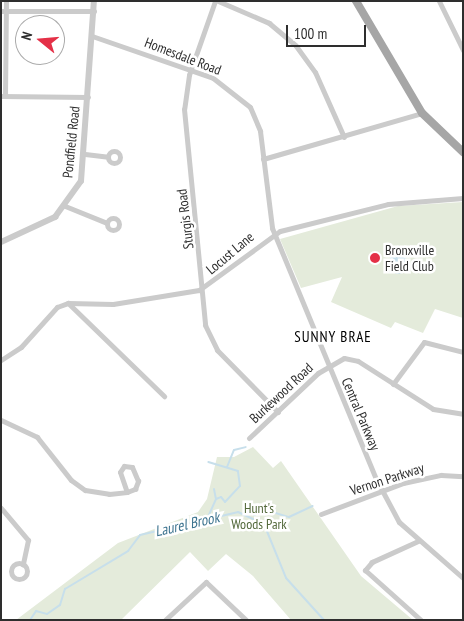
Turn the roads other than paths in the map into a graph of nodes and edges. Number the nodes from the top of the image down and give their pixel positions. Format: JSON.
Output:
{"nodes":[{"id":1,"x":6,"y":1,"type":"edge"},
{"id":2,"x":94,"y":1,"type":"edge"},
{"id":3,"x":216,"y":1,"type":"edge"},
{"id":4,"x":356,"y":1,"type":"edge"},
{"id":5,"x":439,"y":1,"type":"edge"},
{"id":6,"x":4,"y":11,"type":"edge"},
{"id":7,"x":94,"y":11,"type":"junction"},
{"id":8,"x":92,"y":36,"type":"junction"},
{"id":9,"x":463,"y":50,"type":"edge"},
{"id":10,"x":191,"y":69,"type":"junction"},
{"id":11,"x":3,"y":96,"type":"edge"},
{"id":12,"x":88,"y":97,"type":"junction"},
{"id":13,"x":422,"y":113,"type":"junction"},
{"id":14,"x":344,"y":137,"type":"junction"},
{"id":15,"x":463,"y":152,"type":"edge"},
{"id":16,"x":85,"y":154,"type":"junction"},
{"id":17,"x":108,"y":157,"type":"dead end"},
{"id":18,"x":263,"y":159,"type":"junction"},
{"id":19,"x":463,"y":198,"type":"edge"},
{"id":20,"x":65,"y":206,"type":"junction"},
{"id":21,"x":107,"y":223,"type":"dead end"},
{"id":22,"x":274,"y":233,"type":"junction"},
{"id":23,"x":1,"y":242,"type":"edge"},
{"id":24,"x":204,"y":288,"type":"junction"},
{"id":25,"x":68,"y":303,"type":"junction"},
{"id":26,"x":463,"y":352,"type":"edge"},
{"id":27,"x":1,"y":360,"type":"edge"},
{"id":28,"x":328,"y":366,"type":"junction"},
{"id":29,"x":393,"y":384,"type":"junction"},
{"id":30,"x":164,"y":396,"type":"dead end"},
{"id":31,"x":278,"y":412,"type":"junction"},
{"id":32,"x":463,"y":414,"type":"edge"},
{"id":33,"x":1,"y":420,"type":"edge"},
{"id":34,"x":248,"y":438,"type":"dead end"},
{"id":35,"x":463,"y":476,"type":"edge"},
{"id":36,"x":382,"y":491,"type":"junction"},
{"id":37,"x":127,"y":492,"type":"junction"},
{"id":38,"x":1,"y":508,"type":"edge"},
{"id":39,"x":321,"y":514,"type":"dead end"},
{"id":40,"x":418,"y":541,"type":"junction"},
{"id":41,"x":23,"y":564,"type":"dead end"},
{"id":42,"x":463,"y":578,"type":"edge"},
{"id":43,"x":165,"y":620,"type":"edge"},
{"id":44,"x":246,"y":620,"type":"edge"},
{"id":45,"x":421,"y":620,"type":"edge"}],
"edges":[{"from":1,"to":6,"type":"street"},
{"from":2,"to":7,"type":"street","name":"Pondfield Road"},
{"from":3,"to":10,"type":"street","name":"Sturgis Road"},
{"from":3,"to":14,"type":"street"},
{"from":4,"to":13,"type":"main road"},
{"from":5,"to":9,"type":"street"},
{"from":6,"to":7,"type":"street"},
{"from":6,"to":11,"type":"street"},
{"from":7,"to":8,"type":"street","name":"Pondfield Road"},
{"from":8,"to":10,"type":"street","name":"Homesdale Road"},
{"from":8,"to":12,"type":"street","name":"Pondfield Road"},
{"from":10,"to":18,"type":"street","name":"Homesdale Road"},
{"from":10,"to":24,"type":"street","name":"Sturgis Road"},
{"from":11,"to":12,"type":"street"},
{"from":12,"to":16,"type":"street","name":"Pondfield Road"},
{"from":13,"to":14,"type":"street"},
{"from":13,"to":15,"type":"main road"},
{"from":14,"to":18,"type":"street"},
{"from":16,"to":17,"type":"street"},
{"from":16,"to":20,"type":"street","name":"Pondfield Road"},
{"from":18,"to":22,"type":"street","name":"Homesdale Road"},
{"from":19,"to":22,"type":"street","name":"Locust Lane"},
{"from":20,"to":21,"type":"street"},
{"from":20,"to":23,"type":"street","name":"Pondfield Road"},
{"from":22,"to":24,"type":"street","name":"Locust Lane"},
{"from":22,"to":28,"type":"street","name":"Central Parkway"},
{"from":24,"to":25,"type":"street","name":"Locust Lane"},
{"from":24,"to":31,"type":"street","name":"Sturgis Road"},
{"from":25,"to":27,"type":"street"},
{"from":25,"to":30,"type":"street"},
{"from":26,"to":29,"type":"street"},
{"from":28,"to":29,"type":"street","name":"Burkewood Road"},
{"from":28,"to":31,"type":"street","name":"Burkewood Road"},
{"from":28,"to":36,"type":"street","name":"Central Parkway"},
{"from":29,"to":32,"type":"street","name":"Burkewood Road"},
{"from":31,"to":34,"type":"street","name":"Burkewood Road"},
{"from":33,"to":37,"type":"street"},
{"from":35,"to":36,"type":"street","name":"Vernon Parkway"},
{"from":36,"to":39,"type":"street","name":"Vernon Parkway"},
{"from":36,"to":40,"type":"street","name":"Central Parkway"},
{"from":37,"to":37,"type":"street"},
{"from":38,"to":41,"type":"street"},
{"from":40,"to":42,"type":"street","name":"Central Parkway"},
{"from":40,"to":45,"type":"street"},
{"from":43,"to":44,"type":"street"}]}
